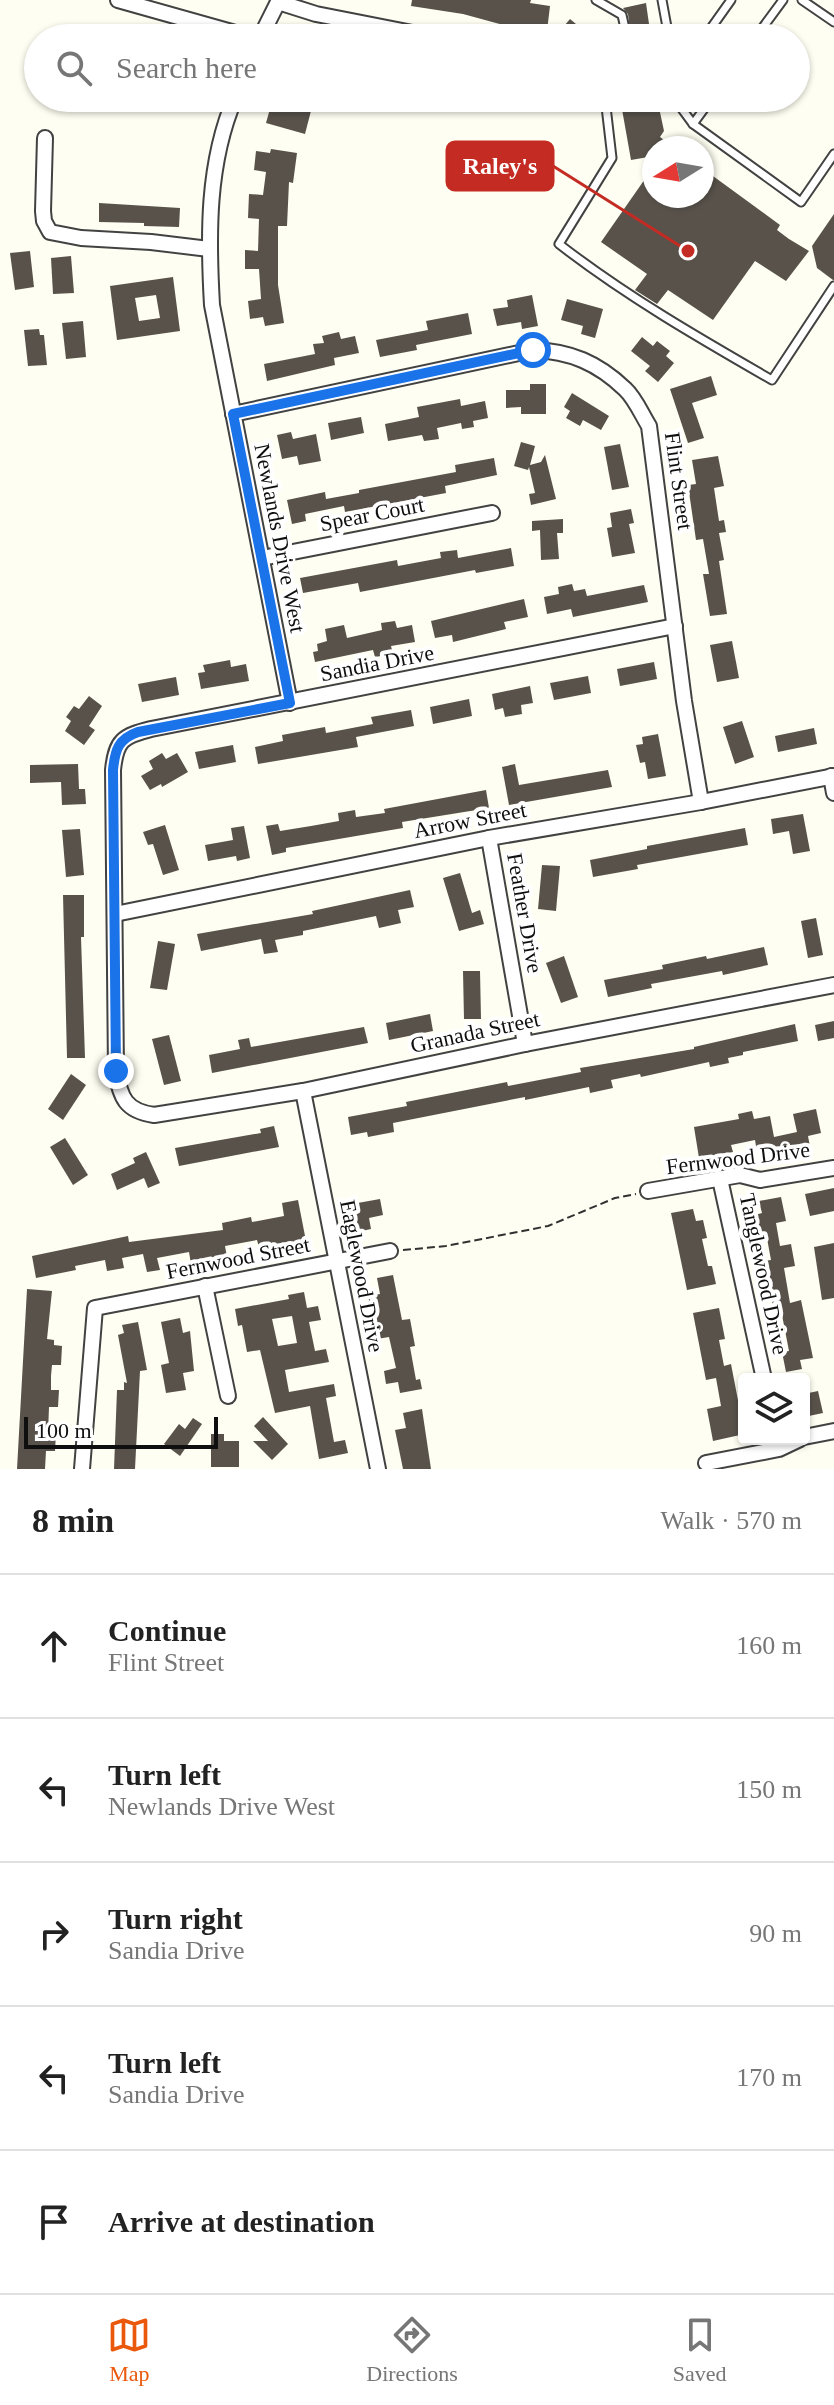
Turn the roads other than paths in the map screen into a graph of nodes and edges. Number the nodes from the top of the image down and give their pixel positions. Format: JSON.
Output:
{"nodes":[{"id":1,"x":118,"y":0,"type":"edge"},
{"id":2,"x":596,"y":0,"type":"edge"},
{"id":3,"x":662,"y":0,"type":"edge"},
{"id":4,"x":731,"y":0,"type":"edge"},
{"id":5,"x":783,"y":0,"type":"edge"},
{"id":6,"x":802,"y":0,"type":"edge"},
{"id":7,"x":279,"y":1,"type":"edge"},
{"id":8,"x":834,"y":22,"type":"edge"},
{"id":9,"x":203,"y":24,"type":"edge"},
{"id":10,"x":267,"y":24,"type":"edge"},
{"id":11,"x":367,"y":24,"type":"edge"},
{"id":12,"x":624,"y":24,"type":"edge"},
{"id":13,"x":666,"y":24,"type":"edge"},
{"id":14,"x":714,"y":24,"type":"edge"},
{"id":15,"x":765,"y":24,"type":"edge"},
{"id":16,"x":229,"y":112,"type":"edge"},
{"id":17,"x":607,"y":112,"type":"edge"},
{"id":18,"x":684,"y":112,"type":"edge"},
{"id":19,"x":702,"y":112,"type":"edge"},
{"id":20,"x":693,"y":124,"type":"junction"},
{"id":21,"x":45,"y":138,"type":"dead end"},
{"id":22,"x":834,"y":154,"type":"edge"},
{"id":23,"x":209,"y":249,"type":"junction"},
{"id":24,"x":834,"y":286,"type":"edge"},
{"id":25,"x":233,"y":414,"type":"junction"},
{"id":26,"x":492,"y":513,"type":"dead end"},
{"id":27,"x":262,"y":558,"type":"junction"},
{"id":28,"x":675,"y":626,"type":"junction"},
{"id":29,"x":290,"y":703,"type":"junction"},
{"id":30,"x":833,"y":776,"type":"edge"},
{"id":31,"x":834,"y":793,"type":"edge"},
{"id":32,"x":701,"y":802,"type":"junction"},
{"id":33,"x":489,"y":838,"type":"junction"},
{"id":34,"x":115,"y":914,"type":"junction"},
{"id":35,"x":834,"y":985,"type":"edge"},
{"id":36,"x":525,"y":1044,"type":"junction"},
{"id":37,"x":303,"y":1091,"type":"junction"},
{"id":38,"x":128,"y":1105,"type":"joint"},
{"id":39,"x":834,"y":1168,"type":"edge"},
{"id":40,"x":720,"y":1179,"type":"junction"},
{"id":41,"x":648,"y":1191,"type":"road end"},
{"id":42,"x":390,"y":1251,"type":"road end"},
{"id":43,"x":336,"y":1261,"type":"junction"},
{"id":44,"x":205,"y":1286,"type":"junction"},
{"id":45,"x":763,"y":1373,"type":"edge"},
{"id":46,"x":228,"y":1396,"type":"dead end"},
{"id":47,"x":834,"y":1431,"type":"edge"},
{"id":48,"x":810,"y":1436,"type":"edge"},
{"id":49,"x":774,"y":1445,"type":"edge"},
{"id":50,"x":706,"y":1463,"type":"dead end"},
{"id":51,"x":82,"y":1469,"type":"edge"},
{"id":52,"x":378,"y":1469,"type":"edge"}],
"edges":[{"from":1,"to":9,"type":"street"},
{"from":2,"to":12,"type":"lane"},
{"from":3,"to":13,"type":"lane"},
{"from":4,"to":14,"type":"lane"},
{"from":5,"to":15,"type":"lane"},
{"from":6,"to":8,"type":"lane"},
{"from":7,"to":10,"type":"street"},
{"from":7,"to":11,"type":"street"},
{"from":16,"to":23,"type":"street","name":"Newlands Drive West"},
{"from":17,"to":24,"type":"lane"},
{"from":18,"to":20,"type":"lane"},
{"from":19,"to":20,"type":"lane"},
{"from":20,"to":22,"type":"lane"},
{"from":21,"to":23,"type":"street"},
{"from":23,"to":25,"type":"street","name":"Newlands Drive West"},
{"from":25,"to":27,"type":"street","name":"Newlands Drive West"},
{"from":25,"to":28,"type":"street","name":"Flint Street"},
{"from":26,"to":27,"type":"street","name":"Spear Court"},
{"from":27,"to":29,"type":"street","name":"Newlands Drive West"},
{"from":28,"to":29,"type":"street","name":"Sandia Drive"},
{"from":28,"to":32,"type":"street","name":"Flint Street"},
{"from":29,"to":34,"type":"street","name":"Sandia Drive"},
{"from":30,"to":31,"type":"street"},
{"from":30,"to":32,"type":"street","name":"Arrow Street"},
{"from":32,"to":33,"type":"street","name":"Arrow Street"},
{"from":33,"to":34,"type":"street","name":"Arrow Street"},
{"from":33,"to":36,"type":"street","name":"Feather Drive"},
{"from":34,"to":38,"type":"street","name":"Sandia Drive"},
{"from":35,"to":36,"type":"street","name":"Granada Street"},
{"from":36,"to":37,"type":"street","name":"Granada Street"},
{"from":37,"to":38,"type":"street","name":"Granada Street"},
{"from":37,"to":43,"type":"street","name":"Eaglewood Drive"},
{"from":39,"to":40,"type":"street","name":"Fernwood Drive"},
{"from":40,"to":41,"type":"street","name":"Fernwood Drive"},
{"from":40,"to":45,"type":"street","name":"Tanglewood Drive"},
{"from":42,"to":43,"type":"street","name":"Fernwood Street"},
{"from":43,"to":44,"type":"street","name":"Fernwood Street"},
{"from":43,"to":52,"type":"street","name":"Eaglewood Drive"},
{"from":44,"to":46,"type":"street"},
{"from":44,"to":51,"type":"street","name":"Fernwood Street"},
{"from":47,"to":48,"type":"street"},
{"from":49,"to":50,"type":"street"}]}
